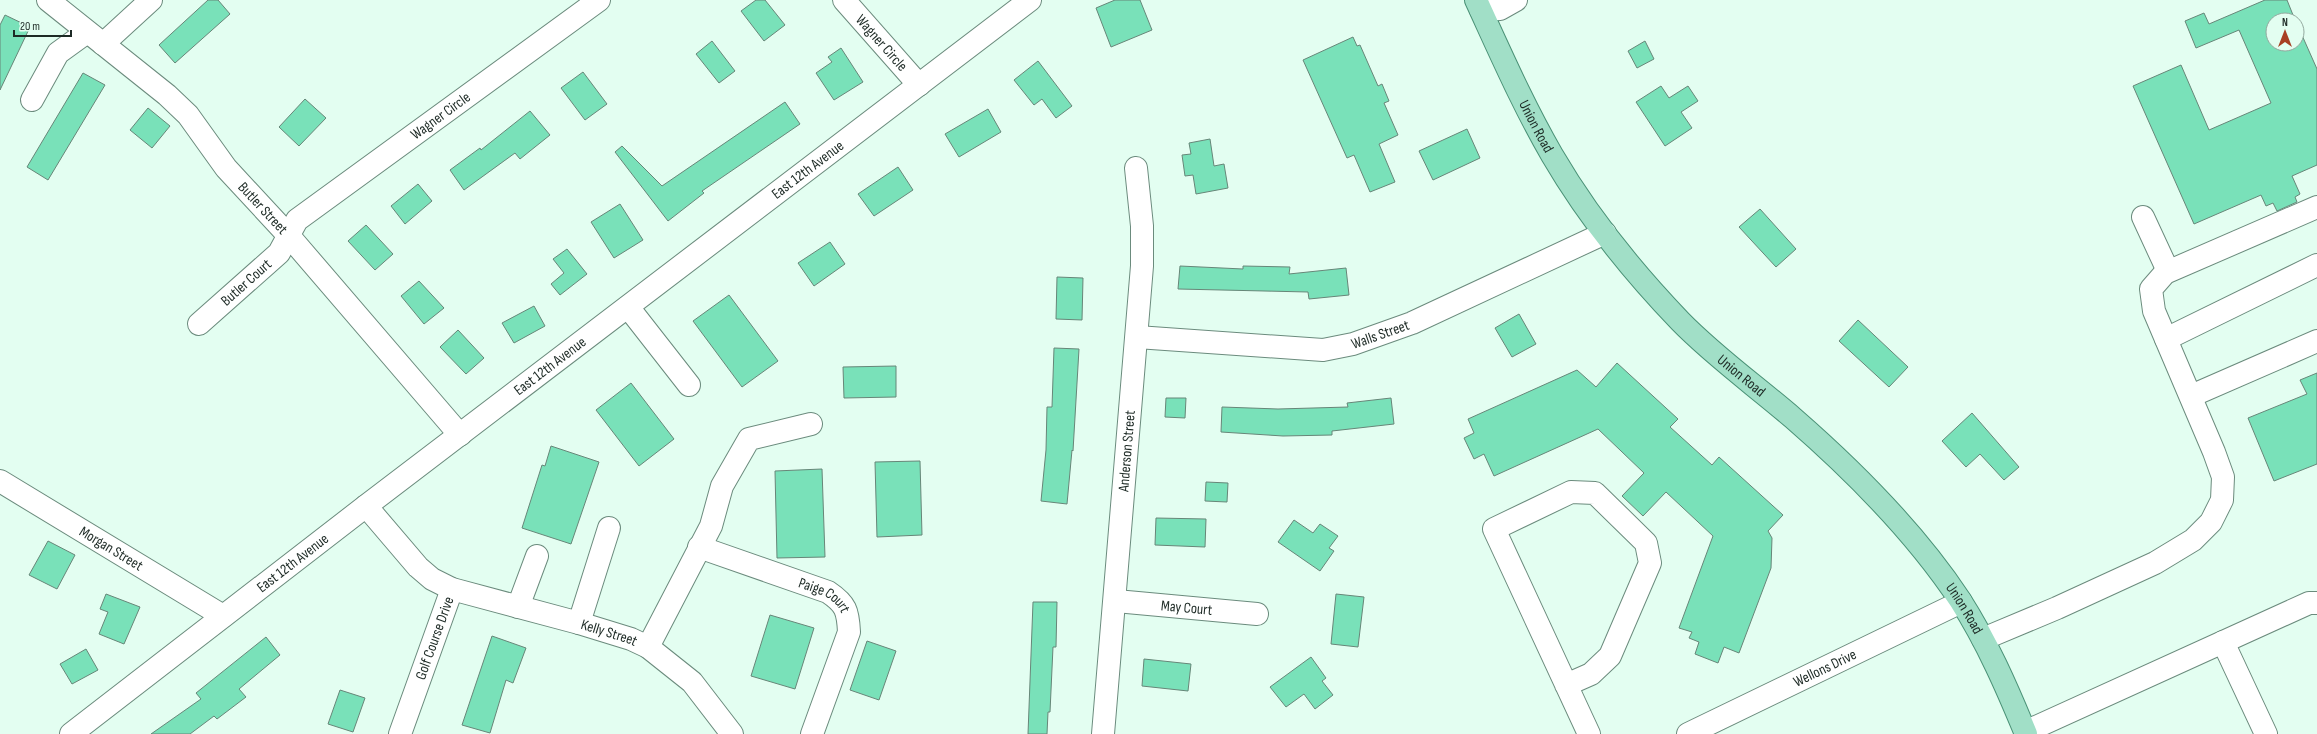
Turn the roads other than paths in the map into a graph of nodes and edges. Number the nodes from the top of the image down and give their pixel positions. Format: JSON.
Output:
{"nodes":[{"id":1,"x":48,"y":0,"type":"edge"},
{"id":2,"x":151,"y":0,"type":"edge"},
{"id":3,"x":598,"y":0,"type":"edge"},
{"id":4,"x":844,"y":0,"type":"edge"},
{"id":5,"x":1030,"y":0,"type":"edge"},
{"id":6,"x":1516,"y":0,"type":"edge"},
{"id":7,"x":1480,"y":3,"type":"edge"},
{"id":8,"x":95,"y":38,"type":"junction"},
{"id":9,"x":919,"y":85,"type":"junction"},
{"id":10,"x":32,"y":100,"type":"dead end"},
{"id":11,"x":1136,"y":168,"type":"dead end"},
{"id":12,"x":2317,"y":207,"type":"edge"},
{"id":13,"x":2143,"y":216,"type":"dead end"},
{"id":14,"x":1605,"y":233,"type":"junction"},
{"id":15,"x":289,"y":236,"type":"junction"},
{"id":16,"x":2317,"y":265,"type":"edge"},
{"id":17,"x":2168,"y":271,"type":"junction"},
{"id":18,"x":628,"y":307,"type":"junction"},
{"id":19,"x":199,"y":324,"type":"dead end"},
{"id":20,"x":1137,"y":337,"type":"junction"},
{"id":21,"x":2166,"y":339,"type":"junction"},
{"id":22,"x":2317,"y":341,"type":"edge"},
{"id":23,"x":689,"y":385,"type":"dead end"},
{"id":24,"x":2190,"y":396,"type":"junction"},
{"id":25,"x":811,"y":424,"type":"dead end"},
{"id":26,"x":460,"y":435,"type":"junction"},
{"id":27,"x":0,"y":481,"type":"edge"},
{"id":28,"x":366,"y":506,"type":"junction"},
{"id":29,"x":609,"y":528,"type":"dead end"},
{"id":30,"x":699,"y":547,"type":"junction"},
{"id":31,"x":537,"y":556,"type":"dead end"},
{"id":32,"x":452,"y":588,"type":"junction"},
{"id":33,"x":1116,"y":601,"type":"junction"},
{"id":34,"x":1961,"y":602,"type":"junction"},
{"id":35,"x":2317,"y":603,"type":"edge"},
{"id":36,"x":518,"y":607,"type":"junction"},
{"id":37,"x":1257,"y":614,"type":"dead end"},
{"id":38,"x":223,"y":616,"type":"junction"},
{"id":39,"x":579,"y":623,"type":"junction"},
{"id":40,"x":1983,"y":639,"type":"junction"},
{"id":41,"x":2223,"y":642,"type":"junction"},
{"id":42,"x":648,"y":648,"type":"junction"},
{"id":43,"x":1566,"y":685,"type":"junction"},
{"id":44,"x":1700,"y":731,"type":"edge"},
{"id":45,"x":2025,"y":733,"type":"edge"},
{"id":46,"x":71,"y":734,"type":"edge"},
{"id":47,"x":400,"y":734,"type":"edge"},
{"id":48,"x":732,"y":734,"type":"edge"},
{"id":49,"x":812,"y":734,"type":"edge"},
{"id":50,"x":1104,"y":734,"type":"edge"},
{"id":51,"x":1589,"y":734,"type":"edge"},
{"id":52,"x":2266,"y":734,"type":"edge"}],
"edges":[{"from":1,"to":8,"type":"street","name":"Butler Street"},
{"from":2,"to":8,"type":"street"},
{"from":3,"to":15,"type":"street","name":"Wagner Circle"},
{"from":4,"to":9,"type":"street","name":"Wagner Circle"},
{"from":5,"to":9,"type":"street","name":"East 12th Avenue"},
{"from":6,"to":7,"type":"street"},
{"from":7,"to":14,"type":"main road","name":"Union Road"},
{"from":8,"to":10,"type":"street"},
{"from":8,"to":15,"type":"street","name":"Butler Street"},
{"from":9,"to":18,"type":"street","name":"East 12th Avenue"},
{"from":11,"to":20,"type":"street","name":"Anderson Street"},
{"from":12,"to":17,"type":"street"},
{"from":13,"to":17,"type":"street"},
{"from":14,"to":20,"type":"street","name":"Walls Street"},
{"from":14,"to":34,"type":"main road","name":"Union Road"},
{"from":15,"to":19,"type":"street","name":"Butler Court"},
{"from":15,"to":26,"type":"street","name":"Butler Street"},
{"from":16,"to":21,"type":"street"},
{"from":17,"to":21,"type":"street"},
{"from":18,"to":23,"type":"street"},
{"from":18,"to":26,"type":"street","name":"East 12th Avenue"},
{"from":20,"to":33,"type":"street","name":"Anderson Street"},
{"from":21,"to":24,"type":"street"},
{"from":22,"to":24,"type":"street"},
{"from":24,"to":40,"type":"street"},
{"from":25,"to":30,"type":"street"},
{"from":26,"to":28,"type":"street","name":"East 12th Avenue"},
{"from":27,"to":38,"type":"street","name":"Morgan Street"},
{"from":28,"to":32,"type":"street","name":"Golf Course Drive"},
{"from":28,"to":38,"type":"street","name":"East 12th Avenue"},
{"from":29,"to":39,"type":"street"},
{"from":30,"to":42,"type":"street"},
{"from":30,"to":49,"type":"street","name":"Paige Court"},
{"from":31,"to":36,"type":"street"},
{"from":32,"to":36,"type":"street","name":"Kelly Street"},
{"from":32,"to":47,"type":"street","name":"Golf Course Drive"},
{"from":33,"to":37,"type":"street","name":"May Court"},
{"from":33,"to":50,"type":"street","name":"Anderson Street"},
{"from":34,"to":40,"type":"main road","name":"Union Road"},
{"from":34,"to":44,"type":"street","name":"Wellons Drive"},
{"from":35,"to":41,"type":"street"},
{"from":36,"to":39,"type":"street","name":"Kelly Street"},
{"from":38,"to":46,"type":"street","name":"East 12th Avenue"},
{"from":39,"to":42,"type":"street","name":"Kelly Street"},
{"from":40,"to":45,"type":"main road","name":"Union Road"},
{"from":41,"to":45,"type":"street"},
{"from":41,"to":52,"type":"street"},
{"from":42,"to":48,"type":"street","name":"Kelly Street"},
{"from":43,"to":43,"type":"street"},
{"from":43,"to":51,"type":"street"}]}
